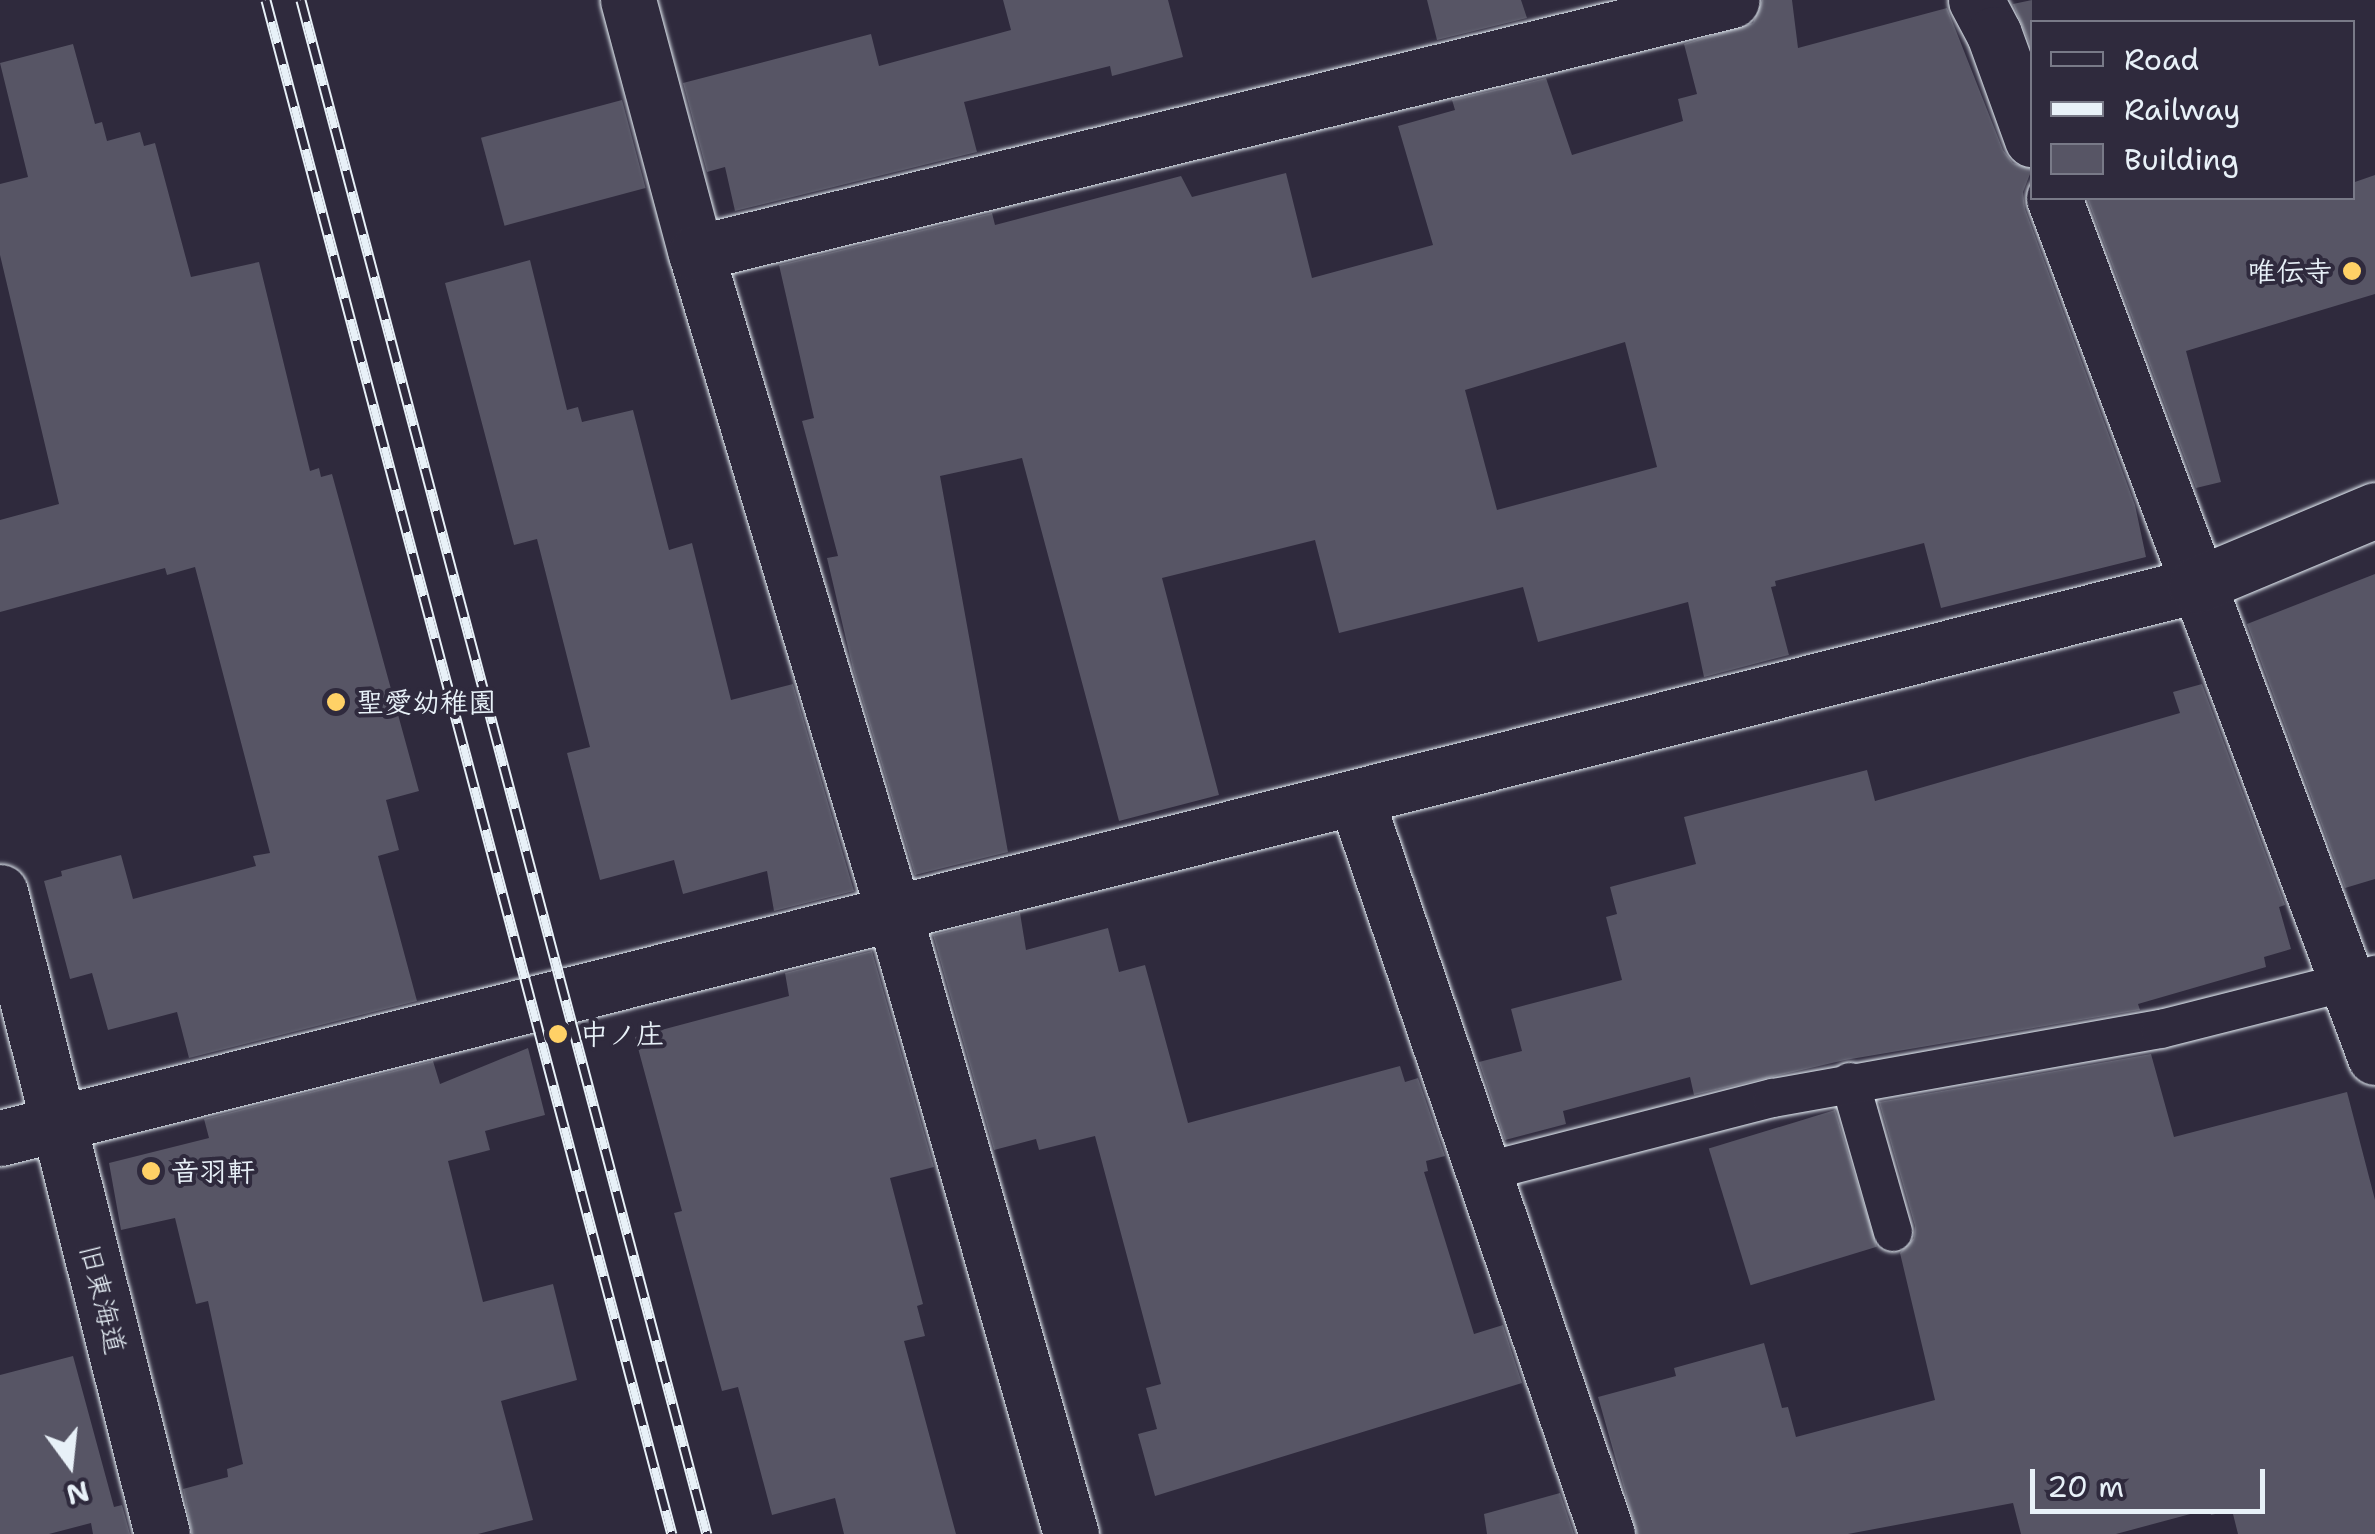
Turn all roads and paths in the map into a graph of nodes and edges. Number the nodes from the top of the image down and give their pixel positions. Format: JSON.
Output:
{"nodes":[{"id":1,"x":628,"y":0,"type":"edge"},
{"id":2,"x":1732,"y":0,"type":"edge"},
{"id":3,"x":1976,"y":0,"type":"edge"},
{"id":4,"x":2030,"y":133,"type":"edge"},
{"id":5,"x":2055,"y":200,"type":"edge"},
{"id":6,"x":696,"y":253,"type":"junction"},
{"id":7,"x":2375,"y":510,"type":"edge"},
{"id":8,"x":2196,"y":585,"type":"junction"},
{"id":9,"x":1356,"y":799,"type":"junction"},
{"id":10,"x":0,"y":892,"type":"edge"},
{"id":11,"x":894,"y":914,"type":"junction"},
{"id":12,"x":2362,"y":979,"type":"edge"},
{"id":13,"x":2375,"y":1058,"type":"edge"},
{"id":14,"x":1850,"y":1082,"type":"junction"},
{"id":15,"x":61,"y":1124,"type":"junction"},
{"id":16,"x":0,"y":1138,"type":"edge"},
{"id":17,"x":1484,"y":1172,"type":"junction"},
{"id":18,"x":1893,"y":1232,"type":"dead end"},
{"id":19,"x":162,"y":1534,"type":"edge"},
{"id":20,"x":1070,"y":1534,"type":"edge"},
{"id":21,"x":1607,"y":1534,"type":"edge"}],
"edges":[{"from":1,"to":6,"type":"street"},
{"from":2,"to":6,"type":"street"},
{"from":3,"to":4,"type":"street"},
{"from":5,"to":8,"type":"street"},
{"from":6,"to":11,"type":"street"},
{"from":7,"to":8,"type":"street"},
{"from":8,"to":9,"type":"street"},
{"from":8,"to":12,"type":"street"},
{"from":9,"to":11,"type":"street"},
{"from":9,"to":17,"type":"street"},
{"from":10,"to":15,"type":"street","name":"旧東海道"},
{"from":11,"to":15,"type":"street"},
{"from":11,"to":20,"type":"street"},
{"from":12,"to":13,"type":"street"},
{"from":12,"to":14,"type":"lane"},
{"from":14,"to":17,"type":"lane"},
{"from":14,"to":18,"type":"lane"},
{"from":15,"to":16,"type":"street"},
{"from":15,"to":19,"type":"street","name":"旧東海道"},
{"from":17,"to":21,"type":"street"}]}
